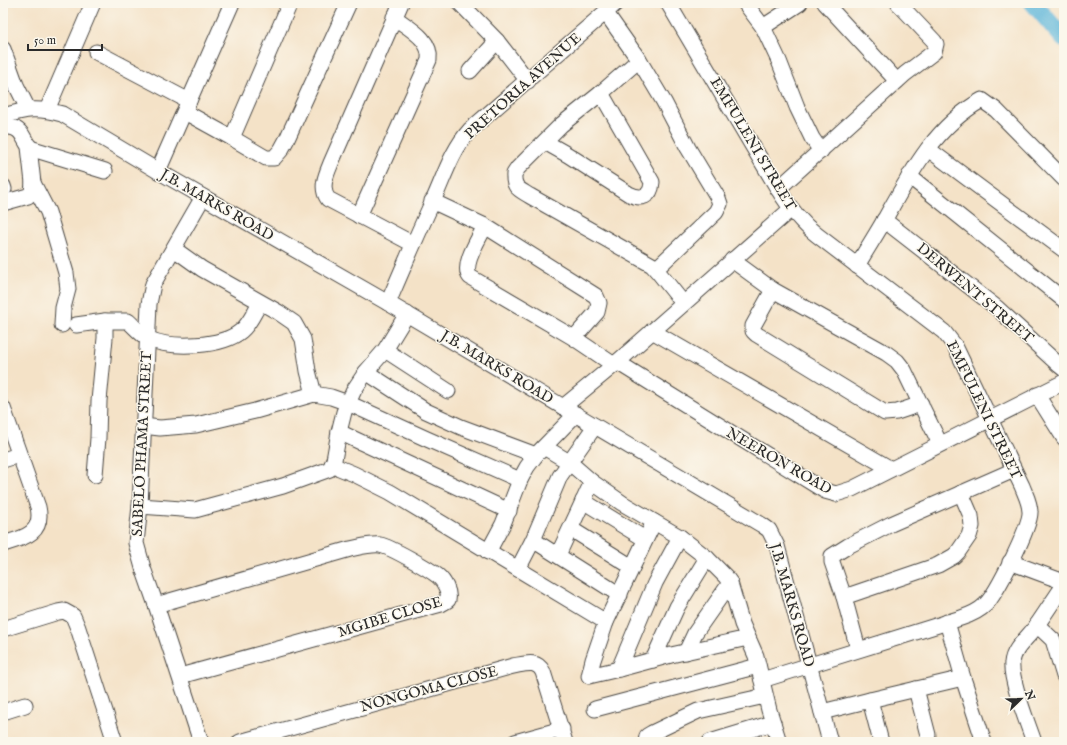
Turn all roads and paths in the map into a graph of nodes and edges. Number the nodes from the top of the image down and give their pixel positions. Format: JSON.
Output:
{"nodes":[{"id":1,"x":93,"y":3,"type":"edge"},
{"id":2,"x":290,"y":3,"type":"edge"},
{"id":3,"x":348,"y":3,"type":"edge"},
{"id":4,"x":400,"y":3,"type":"edge"},
{"id":5,"x":460,"y":3,"type":"edge"},
{"id":6,"x":668,"y":3,"type":"edge"},
{"id":7,"x":745,"y":3,"type":"edge"},
{"id":8,"x":800,"y":3,"type":"edge"},
{"id":9,"x":825,"y":3,"type":"edge"},
{"id":10,"x":898,"y":3,"type":"edge"},
{"id":11,"x":228,"y":4,"type":"edge"},
{"id":12,"x":611,"y":6,"type":"edge"},
{"id":13,"x":394,"y":17,"type":"junction"},
{"id":14,"x":763,"y":27,"type":"junction"},
{"id":15,"x":497,"y":41,"type":"junction"},
{"id":16,"x":3,"y":49,"type":"edge"},
{"id":17,"x":96,"y":52,"type":"dead end"},
{"id":18,"x":639,"y":60,"type":"junction"},
{"id":19,"x":470,"y":71,"type":"dead end"},
{"id":20,"x":528,"y":81,"type":"junction"},
{"id":21,"x":897,"y":81,"type":"junction"},
{"id":22,"x":601,"y":94,"type":"junction"},
{"id":23,"x":187,"y":107,"type":"junction"},
{"id":24,"x":28,"y":109,"type":"junction"},
{"id":25,"x":47,"y":110,"type":"junction"},
{"id":26,"x":3,"y":116,"type":"edge"},
{"id":27,"x":3,"y":126,"type":"edge"},
{"id":28,"x":232,"y":138,"type":"junction"},
{"id":29,"x":545,"y":142,"type":"junction"},
{"id":30,"x":29,"y":147,"type":"junction"},
{"id":31,"x":928,"y":149,"type":"junction"},
{"id":32,"x":821,"y":151,"type":"junction"},
{"id":33,"x":105,"y":171,"type":"dead end"},
{"id":34,"x":158,"y":171,"type":"junction"},
{"id":35,"x":908,"y":176,"type":"junction"},
{"id":36,"x":1064,"y":180,"type":"edge"},
{"id":37,"x":32,"y":183,"type":"junction"},
{"id":38,"x":778,"y":189,"type":"junction"},
{"id":39,"x":3,"y":192,"type":"edge"},
{"id":40,"x":203,"y":197,"type":"junction"},
{"id":41,"x":432,"y":201,"type":"junction"},
{"id":42,"x":791,"y":209,"type":"junction"},
{"id":43,"x":360,"y":216,"type":"junction"},
{"id":44,"x":884,"y":220,"type":"junction"},
{"id":45,"x":485,"y":226,"type":"junction"},
{"id":46,"x":413,"y":244,"type":"junction"},
{"id":47,"x":174,"y":249,"type":"junction"},
{"id":48,"x":1064,"y":250,"type":"edge"},
{"id":49,"x":732,"y":260,"type":"junction"},
{"id":50,"x":857,"y":266,"type":"junction"},
{"id":51,"x":656,"y":269,"type":"junction"},
{"id":52,"x":773,"y":290,"type":"junction"},
{"id":53,"x":1064,"y":300,"type":"edge"},
{"id":54,"x":260,"y":302,"type":"junction"},
{"id":55,"x":388,"y":303,"type":"junction"},
{"id":56,"x":683,"y":303,"type":"junction"},
{"id":57,"x":406,"y":314,"type":"junction"},
{"id":58,"x":105,"y":321,"type":"junction"},
{"id":59,"x":652,"y":331,"type":"junction"},
{"id":60,"x":574,"y":338,"type":"junction"},
{"id":61,"x":148,"y":339,"type":"junction"},
{"id":62,"x":385,"y":350,"type":"junction"},
{"id":63,"x":615,"y":363,"type":"junction"},
{"id":64,"x":1064,"y":369,"type":"edge"},
{"id":65,"x":366,"y":372,"type":"junction"},
{"id":66,"x":1064,"y":382,"type":"edge"},
{"id":67,"x":448,"y":391,"type":"dead end"},
{"id":68,"x":314,"y":394,"type":"junction"},
{"id":69,"x":1037,"y":395,"type":"junction"},
{"id":70,"x":348,"y":403,"type":"junction"},
{"id":71,"x":921,"y":404,"type":"junction"},
{"id":72,"x":3,"y":408,"type":"edge"},
{"id":73,"x":570,"y":411,"type":"junction"},
{"id":74,"x":990,"y":420,"type":"junction"},
{"id":75,"x":143,"y":426,"type":"junction"},
{"id":76,"x":595,"y":426,"type":"junction"},
{"id":77,"x":339,"y":432,"type":"junction"},
{"id":78,"x":1064,"y":438,"type":"edge"},
{"id":79,"x":940,"y":444,"type":"junction"},
{"id":80,"x":540,"y":451,"type":"junction"},
{"id":81,"x":19,"y":455,"type":"junction"},
{"id":82,"x":3,"y":460,"type":"edge"},
{"id":83,"x":569,"y":462,"type":"junction"},
{"id":84,"x":332,"y":465,"type":"junction"},
{"id":85,"x":891,"y":469,"type":"junction"},
{"id":86,"x":1014,"y":470,"type":"junction"},
{"id":87,"x":95,"y":474,"type":"dead end"},
{"id":88,"x":520,"y":480,"type":"junction"},
{"id":89,"x":592,"y":482,"type":"junction"},
{"id":90,"x":961,"y":493,"type":"junction"},
{"id":91,"x":584,"y":501,"type":"junction"},
{"id":92,"x":140,"y":506,"type":"junction"},
{"id":93,"x":509,"y":511,"type":"junction"},
{"id":94,"x":654,"y":522,"type":"junction"},
{"id":95,"x":571,"y":529,"type":"junction"},
{"id":96,"x":680,"y":537,"type":"junction"},
{"id":97,"x":644,"y":539,"type":"junction"},
{"id":98,"x":533,"y":540,"type":"junction"},
{"id":99,"x":3,"y":544,"type":"edge"},
{"id":100,"x":488,"y":552,"type":"junction"},
{"id":101,"x":558,"y":555,"type":"junction"},
{"id":102,"x":708,"y":558,"type":"junction"},
{"id":103,"x":1010,"y":562,"type":"junction"},
{"id":104,"x":632,"y":567,"type":"junction"},
{"id":105,"x":518,"y":569,"type":"junction"},
{"id":106,"x":730,"y":583,"type":"junction"},
{"id":107,"x":1064,"y":583,"type":"edge"},
{"id":108,"x":620,"y":594,"type":"junction"},
{"id":109,"x":844,"y":597,"type":"junction"},
{"id":110,"x":156,"y":605,"type":"junction"},
{"id":111,"x":606,"y":622,"type":"junction"},
{"id":112,"x":947,"y":622,"type":"junction"},
{"id":113,"x":1037,"y":625,"type":"junction"},
{"id":114,"x":3,"y":629,"type":"edge"},
{"id":115,"x":748,"y":638,"type":"junction"},
{"id":116,"x":858,"y":649,"type":"junction"},
{"id":117,"x":686,"y":652,"type":"junction"},
{"id":118,"x":653,"y":660,"type":"junction"},
{"id":119,"x":809,"y":665,"type":"junction"},
{"id":120,"x":619,"y":669,"type":"junction"},
{"id":121,"x":760,"y":673,"type":"junction"},
{"id":122,"x":180,"y":676,"type":"junction"},
{"id":123,"x":1064,"y":676,"type":"edge"},
{"id":124,"x":963,"y":678,"type":"junction"},
{"id":125,"x":916,"y":689,"type":"junction"},
{"id":126,"x":765,"y":696,"type":"junction"},
{"id":127,"x":870,"y":700,"type":"junction"},
{"id":128,"x":25,"y":705,"type":"dead end"},
{"id":129,"x":596,"y":708,"type":"dead end"},
{"id":130,"x":3,"y":712,"type":"edge"},
{"id":131,"x":822,"y":712,"type":"junction"},
{"id":132,"x":773,"y":723,"type":"junction"},
{"id":133,"x":928,"y":734,"type":"dead end"},
{"id":134,"x":563,"y":735,"type":"edge"},
{"id":135,"x":116,"y":742,"type":"edge"},
{"id":136,"x":201,"y":742,"type":"edge"},
{"id":137,"x":240,"y":742,"type":"edge"},
{"id":138,"x":515,"y":742,"type":"edge"},
{"id":139,"x":646,"y":742,"type":"edge"},
{"id":140,"x":710,"y":742,"type":"edge"},
{"id":141,"x":779,"y":742,"type":"edge"},
{"id":142,"x":830,"y":742,"type":"edge"},
{"id":143,"x":881,"y":742,"type":"edge"},
{"id":144,"x":984,"y":742,"type":"edge"},
{"id":145,"x":1034,"y":742,"type":"edge"}],
"edges":[{"from":1,"to":25,"type":"street"},
{"from":2,"to":28,"type":"street"},
{"from":3,"to":28,"type":"street"},
{"from":4,"to":13,"type":"street"},
{"from":5,"to":15,"type":"street"},
{"from":6,"to":38,"type":"street","name":"EMFULENI STREET"},
{"from":7,"to":14,"type":"street"},
{"from":8,"to":14,"type":"street"},
{"from":9,"to":21,"type":"street"},
{"from":10,"to":21,"type":"street"},
{"from":11,"to":23,"type":"street"},
{"from":12,"to":18,"type":"street"},
{"from":12,"to":20,"type":"street","name":"PRETORIA AVENUE"},
{"from":13,"to":43,"type":"street"},
{"from":13,"to":43,"type":"street"},
{"from":14,"to":32,"type":"street"},
{"from":15,"to":19,"type":"street"},
{"from":15,"to":20,"type":"street"},
{"from":16,"to":24,"type":"street"},
{"from":17,"to":23,"type":"street"},
{"from":18,"to":22,"type":"street"},
{"from":18,"to":51,"type":"street"},
{"from":20,"to":41,"type":"street","name":"PRETORIA AVENUE"},
{"from":21,"to":32,"type":"street"},
{"from":22,"to":29,"type":"street"},
{"from":22,"to":29,"type":"street"},
{"from":23,"to":28,"type":"street"},
{"from":23,"to":34,"type":"street"},
{"from":24,"to":25,"type":"street","name":"J.B. MARKS ROAD"},
{"from":24,"to":26,"type":"street","name":"J.B. MARKS ROAD"},
{"from":25,"to":34,"type":"street","name":"J.B. MARKS ROAD"},
{"from":27,"to":30,"type":"street"},
{"from":29,"to":51,"type":"street"},
{"from":30,"to":33,"type":"street"},
{"from":30,"to":37,"type":"street"},
{"from":31,"to":35,"type":"street"},
{"from":31,"to":36,"type":"street"},
{"from":31,"to":48,"type":"street"},
{"from":32,"to":38,"type":"street"},
{"from":34,"to":40,"type":"street","name":"J.B. MARKS ROAD"},
{"from":35,"to":44,"type":"street"},
{"from":35,"to":53,"type":"street"},
{"from":37,"to":39,"type":"street"},
{"from":37,"to":58,"type":"street"},
{"from":38,"to":42,"type":"street","name":"EMFULENI STREET"},
{"from":40,"to":47,"type":"street","name":"SABELO PHAMA STREET"},
{"from":40,"to":55,"type":"street","name":"J.B. MARKS ROAD"},
{"from":41,"to":45,"type":"street"},
{"from":41,"to":46,"type":"street","name":"PRETORIA AVENUE"},
{"from":42,"to":49,"type":"street"},
{"from":42,"to":50,"type":"street","name":"EMFULENI STREET"},
{"from":43,"to":46,"type":"street"},
{"from":44,"to":50,"type":"street"},
{"from":44,"to":64,"type":"street","name":"DERWENT STREET"},
{"from":45,"to":60,"type":"street","name":"NEERON ROAD"},
{"from":45,"to":60,"type":"street"},
{"from":46,"to":55,"type":"street","name":"PRETORIA AVENUE"},
{"from":47,"to":54,"type":"street"},
{"from":47,"to":61,"type":"street","name":"SABELO PHAMA STREET"},
{"from":49,"to":52,"type":"street"},
{"from":49,"to":56,"type":"street"},
{"from":50,"to":74,"type":"street","name":"EMFULENI STREET"},
{"from":51,"to":56,"type":"street"},
{"from":52,"to":71,"type":"street"},
{"from":52,"to":71,"type":"street"},
{"from":54,"to":61,"type":"street"},
{"from":54,"to":68,"type":"street"},
{"from":55,"to":57,"type":"street","name":"J.B. MARKS ROAD"},
{"from":56,"to":59,"type":"street"},
{"from":57,"to":62,"type":"street"},
{"from":57,"to":73,"type":"street","name":"J.B. MARKS ROAD"},
{"from":58,"to":61,"type":"street"},
{"from":58,"to":87,"type":"street"},
{"from":59,"to":63,"type":"street"},
{"from":59,"to":85,"type":"street"},
{"from":60,"to":63,"type":"street","name":"NEERON ROAD"},
{"from":61,"to":75,"type":"street","name":"SABELO PHAMA STREET"},
{"from":62,"to":65,"type":"street"},
{"from":62,"to":67,"type":"street"},
{"from":63,"to":73,"type":"street"},
{"from":63,"to":85,"type":"street","name":"NEERON ROAD"},
{"from":65,"to":70,"type":"street"},
{"from":65,"to":80,"type":"street"},
{"from":66,"to":69,"type":"street","name":"NEERON ROAD"},
{"from":68,"to":70,"type":"street"},
{"from":68,"to":75,"type":"street"},
{"from":69,"to":74,"type":"street","name":"NEERON ROAD"},
{"from":69,"to":78,"type":"street"},
{"from":70,"to":77,"type":"street"},
{"from":70,"to":88,"type":"street"},
{"from":71,"to":79,"type":"street"},
{"from":72,"to":81,"type":"street"},
{"from":73,"to":76,"type":"street","name":"J.B. MARKS ROAD"},
{"from":73,"to":80,"type":"street"},
{"from":74,"to":79,"type":"street","name":"NEERON ROAD"},
{"from":74,"to":86,"type":"street","name":"EMFULENI STREET"},
{"from":75,"to":92,"type":"street","name":"SABELO PHAMA STREET"},
{"from":76,"to":83,"type":"street"},
{"from":76,"to":119,"type":"street","name":"J.B. MARKS ROAD"},
{"from":77,"to":84,"type":"street"},
{"from":77,"to":93,"type":"street"},
{"from":79,"to":85,"type":"street","name":"NEERON ROAD"},
{"from":80,"to":83,"type":"street"},
{"from":80,"to":88,"type":"street"},
{"from":81,"to":82,"type":"street"},
{"from":81,"to":99,"type":"street"},
{"from":83,"to":89,"type":"street"},
{"from":83,"to":98,"type":"street"},
{"from":84,"to":92,"type":"street"},
{"from":84,"to":100,"type":"street"},
{"from":86,"to":90,"type":"street"},
{"from":86,"to":103,"type":"street","name":"EMFULENI STREET"},
{"from":88,"to":93,"type":"street"},
{"from":89,"to":91,"type":"street"},
{"from":89,"to":94,"type":"street"},
{"from":90,"to":109,"type":"street"},
{"from":90,"to":109,"type":"street"},
{"from":91,"to":95,"type":"street"},
{"from":91,"to":97,"type":"street"},
{"from":92,"to":110,"type":"street","name":"SABELO PHAMA STREET"},
{"from":93,"to":100,"type":"street"},
{"from":94,"to":96,"type":"street"},
{"from":94,"to":97,"type":"street"},
{"from":95,"to":101,"type":"street"},
{"from":95,"to":104,"type":"street"},
{"from":96,"to":102,"type":"street"},
{"from":96,"to":120,"type":"street"},
{"from":97,"to":104,"type":"street"},
{"from":98,"to":101,"type":"street"},
{"from":98,"to":105,"type":"street"},
{"from":100,"to":105,"type":"street"},
{"from":101,"to":108,"type":"street"},
{"from":102,"to":106,"type":"street"},
{"from":102,"to":118,"type":"street"},
{"from":103,"to":107,"type":"street"},
{"from":103,"to":112,"type":"street","name":"EMFULENI STREET"},
{"from":104,"to":108,"type":"street"},
{"from":105,"to":111,"type":"street"},
{"from":106,"to":115,"type":"street"},
{"from":106,"to":117,"type":"street"},
{"from":107,"to":113,"type":"street"},
{"from":108,"to":111,"type":"street"},
{"from":109,"to":116,"type":"street"},
{"from":110,"to":122,"type":"street","name":"SABELO PHAMA STREET"},
{"from":110,"to":122,"type":"street","name":"MGIBE CLOSE"},
{"from":111,"to":120,"type":"street"},
{"from":112,"to":116,"type":"street","name":"EMFULENI STREET"},
{"from":112,"to":124,"type":"street"},
{"from":113,"to":123,"type":"street"},
{"from":113,"to":145,"type":"street"},
{"from":114,"to":135,"type":"street"},
{"from":115,"to":117,"type":"street"},
{"from":115,"to":121,"type":"street"},
{"from":116,"to":119,"type":"street","name":"EMFULENI STREET"},
{"from":117,"to":118,"type":"street"},
{"from":118,"to":120,"type":"street"},
{"from":119,"to":121,"type":"street","name":"EMFULENI STREET"},
{"from":119,"to":131,"type":"street","name":"J.B. MARKS ROAD"},
{"from":121,"to":126,"type":"street"},
{"from":121,"to":129,"type":"street","name":"EMFULENI STREET"},
{"from":122,"to":136,"type":"street","name":"SABELO PHAMA STREET"},
{"from":124,"to":125,"type":"street"},
{"from":124,"to":144,"type":"street"},
{"from":125,"to":127,"type":"street"},
{"from":125,"to":133,"type":"street"},
{"from":126,"to":132,"type":"street"},
{"from":126,"to":139,"type":"street"},
{"from":127,"to":131,"type":"street"},
{"from":127,"to":143,"type":"street"},
{"from":128,"to":130,"type":"street"},
{"from":131,"to":142,"type":"street","name":"J.B. MARKS ROAD"},
{"from":132,"to":140,"type":"street"},
{"from":132,"to":141,"type":"street"},
{"from":134,"to":137,"type":"street","name":"NONGOMA CLOSE"},
{"from":134,"to":138,"type":"street"}]}
